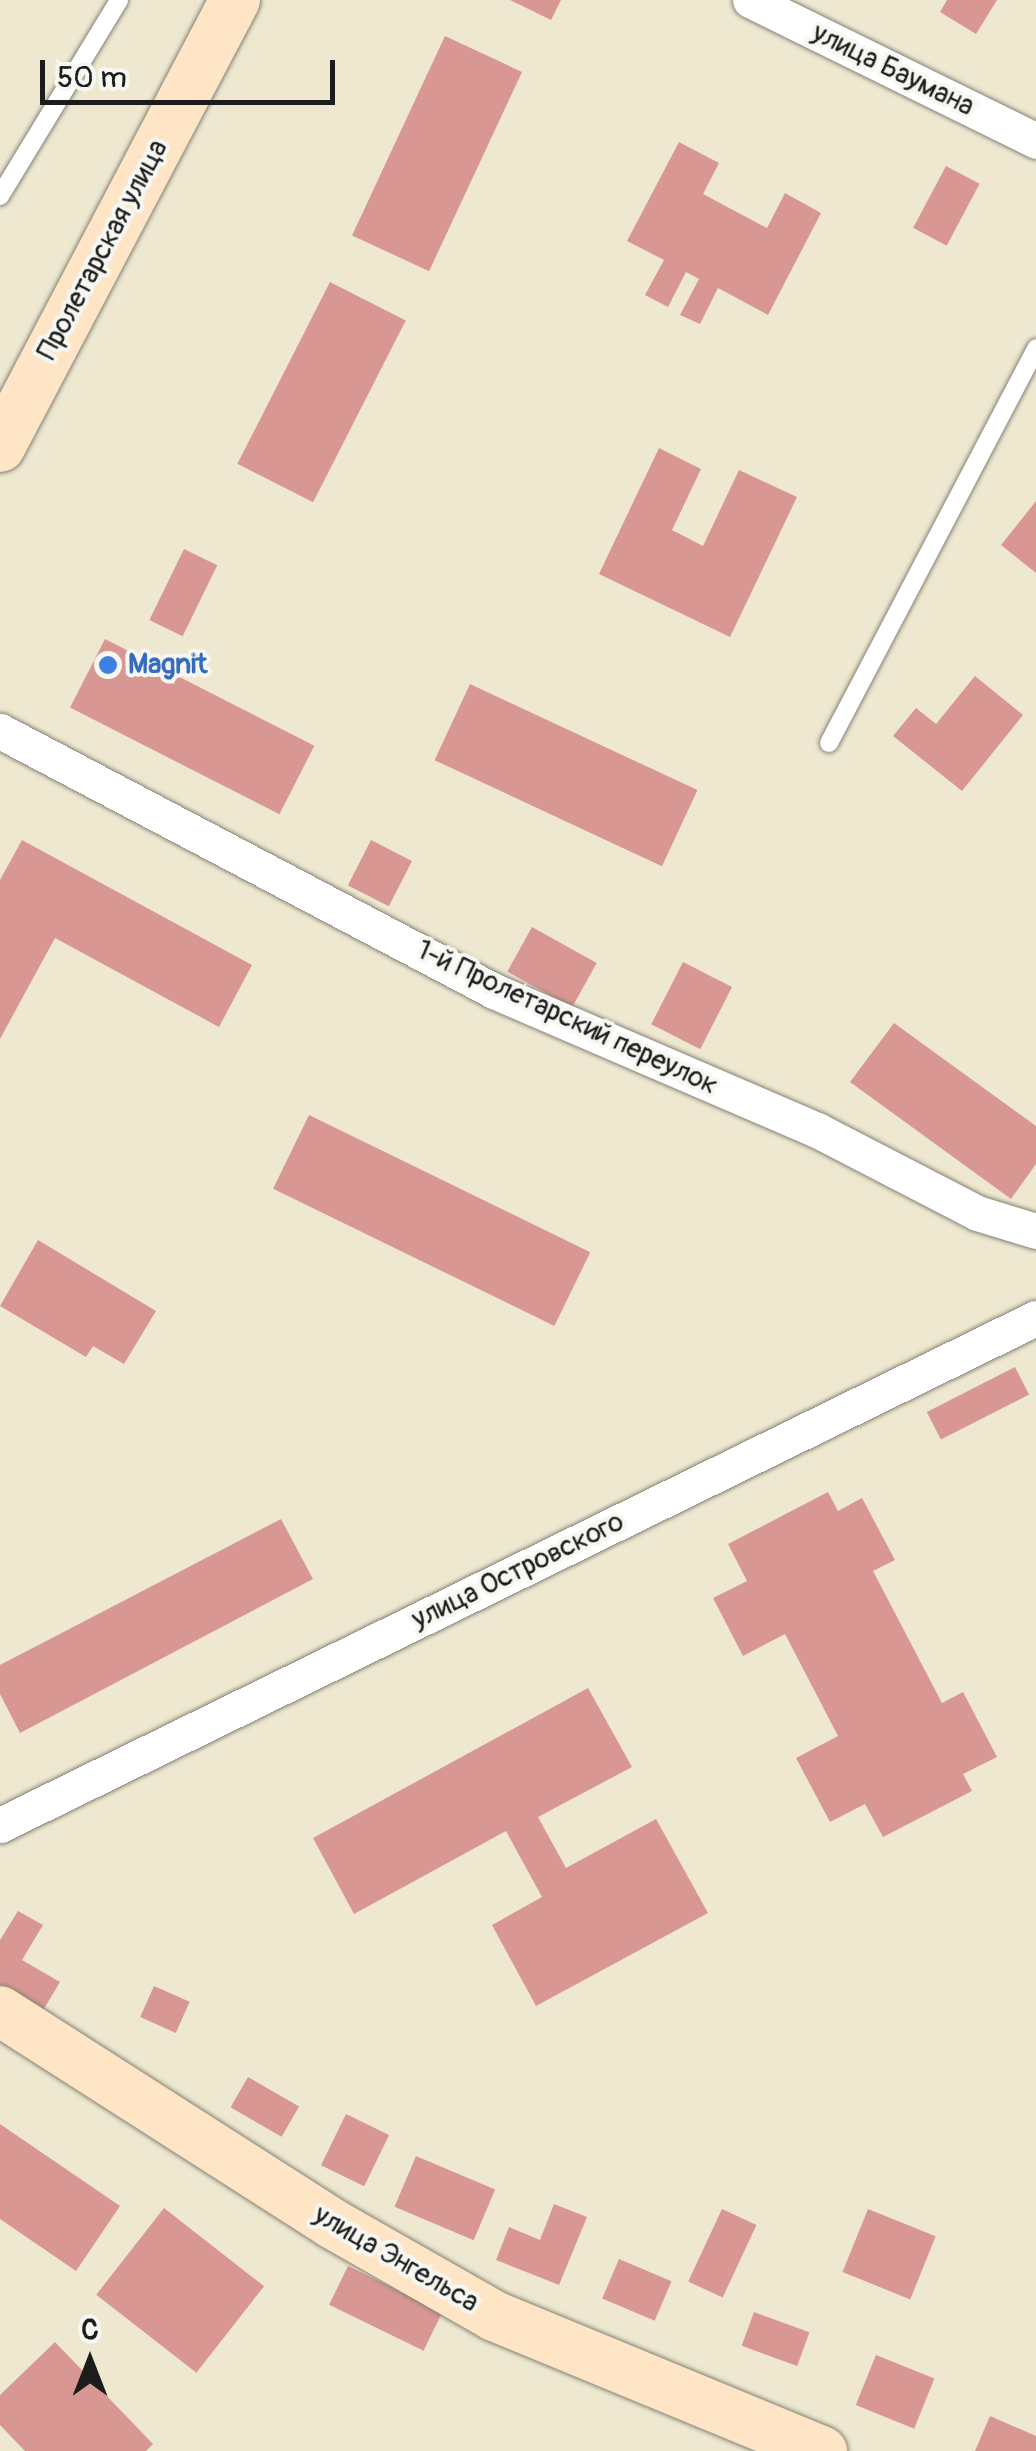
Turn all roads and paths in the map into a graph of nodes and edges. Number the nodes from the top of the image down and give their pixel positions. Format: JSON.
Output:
{"nodes":[{"id":1,"x":119,"y":0,"type":"edge"},
{"id":2,"x":235,"y":0,"type":"edge"},
{"id":3,"x":750,"y":0,"type":"edge"},
{"id":4,"x":1036,"y":141,"type":"edge"},
{"id":5,"x":0,"y":196,"type":"edge"},
{"id":6,"x":1036,"y":348,"type":"edge"},
{"id":7,"x":0,"y":447,"type":"edge"},
{"id":8,"x":0,"y":731,"type":"edge"},
{"id":9,"x":829,"y":743,"type":"dead end"},
{"id":10,"x":1036,"y":1231,"type":"edge"},
{"id":11,"x":1036,"y":1318,"type":"edge"},
{"id":12,"x":0,"y":1825,"type":"edge"},
{"id":13,"x":0,"y":2011,"type":"edge"},
{"id":14,"x":822,"y":2451,"type":"edge"}],
"edges":[{"from":1,"to":5,"type":"lane"},
{"from":2,"to":7,"type":"street","name":"Пролетарская улица"},
{"from":3,"to":4,"type":"street","name":"улица Баумана"},
{"from":6,"to":9,"type":"lane"},
{"from":8,"to":10,"type":"street","name":"1-й Пролетарский переулок"},
{"from":11,"to":12,"type":"street","name":"улица Островского"},
{"from":13,"to":14,"type":"street","name":"улица Энгельса"}]}
